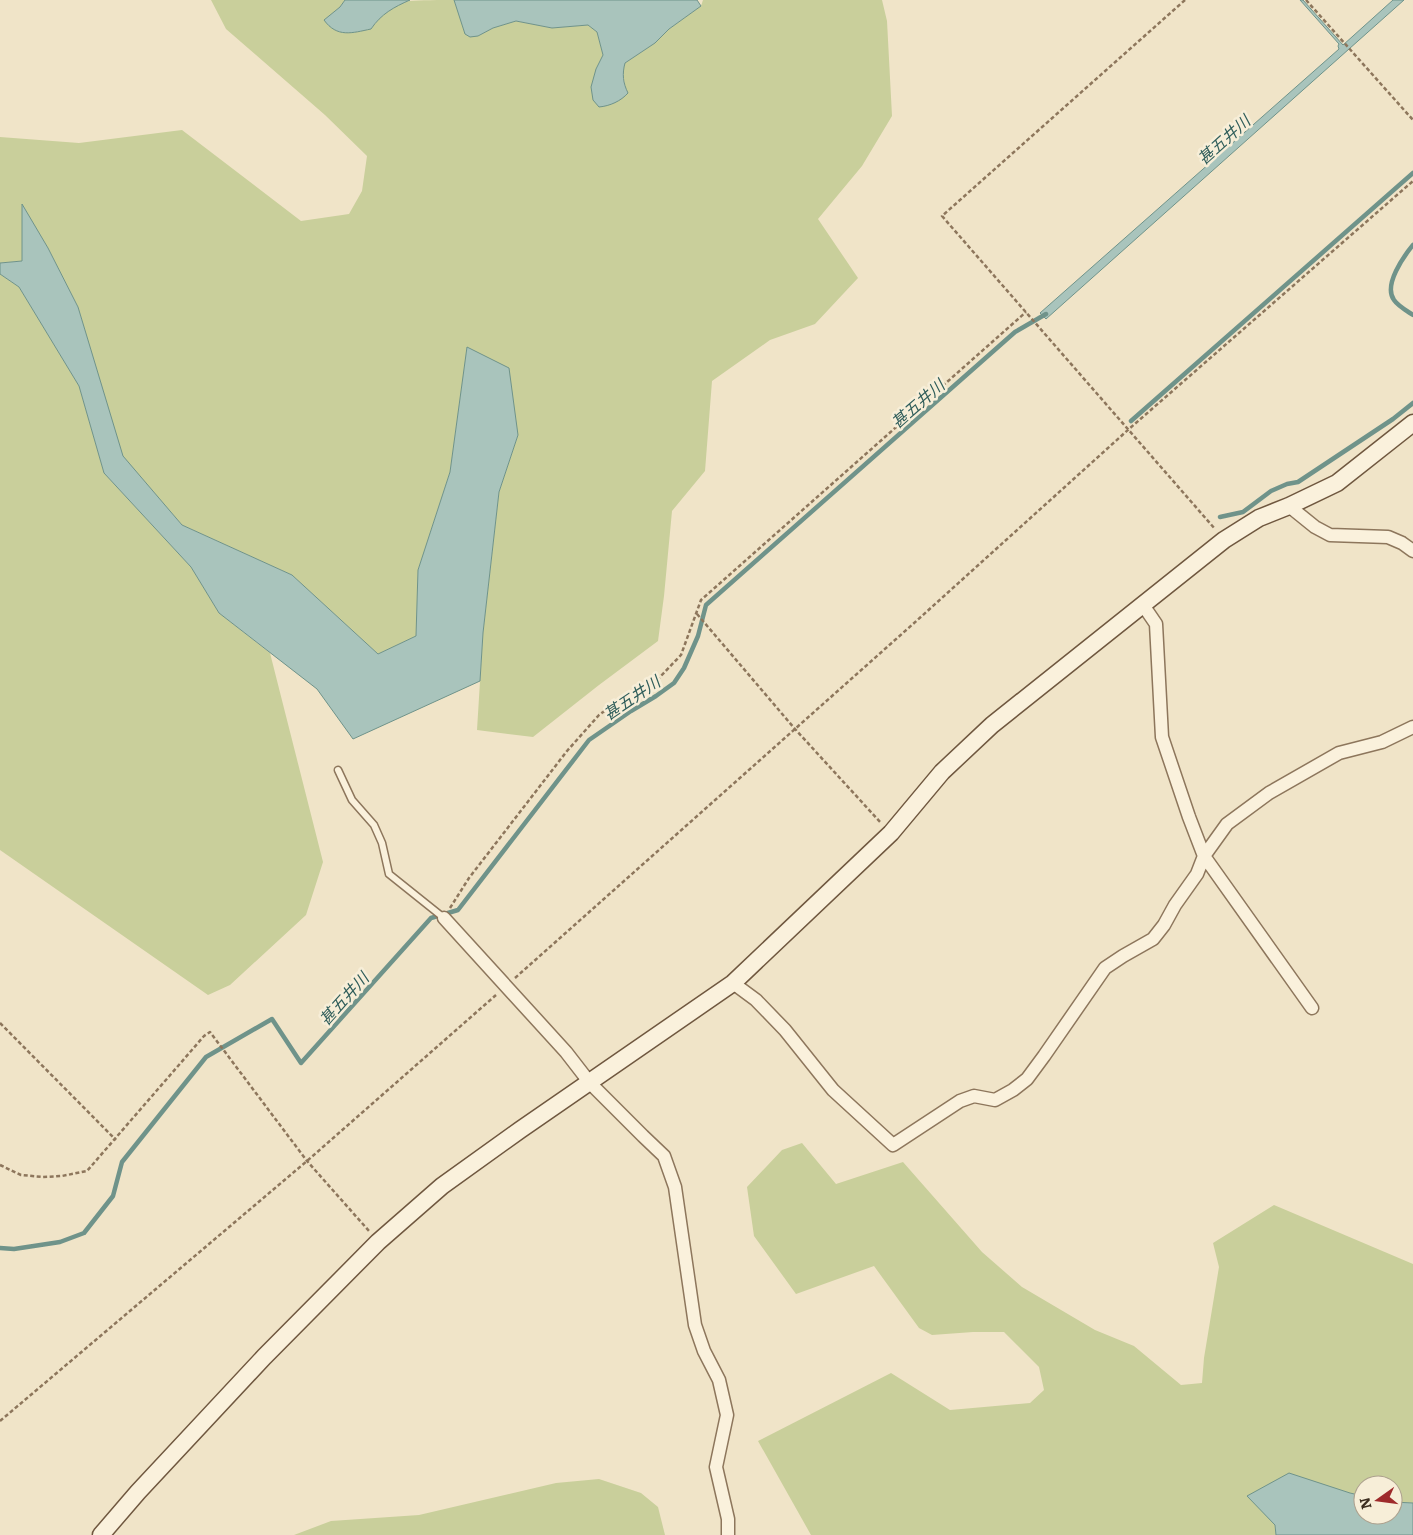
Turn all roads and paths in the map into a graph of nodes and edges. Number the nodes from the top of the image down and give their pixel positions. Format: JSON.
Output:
{"nodes":[{"id":1,"x":1184,"y":0,"type":"edge"},
{"id":2,"x":1306,"y":0,"type":"edge"},
{"id":3,"x":1413,"y":120,"type":"edge"},
{"id":4,"x":1413,"y":181,"type":"edge"},
{"id":5,"x":1026,"y":312,"type":"junction"},
{"id":6,"x":1413,"y":423,"type":"edge"},
{"id":7,"x":1129,"y":429,"type":"junction"},
{"id":8,"x":1289,"y":506,"type":"junction"},
{"id":9,"x":1224,"y":540,"type":"junction"},
{"id":10,"x":1413,"y":551,"type":"edge"},
{"id":11,"x":1143,"y":605,"type":"junction"},
{"id":12,"x":697,"y":614,"type":"junction"},
{"id":13,"x":1413,"y":727,"type":"edge"},
{"id":14,"x":795,"y":729,"type":"junction"},
{"id":15,"x":338,"y":770,"type":"dead end"},
{"id":16,"x":891,"y":833,"type":"junction"},
{"id":17,"x":1204,"y":856,"type":"junction"},
{"id":18,"x":444,"y":918,"type":"junction"},
{"id":19,"x":733,"y":982,"type":"junction"},
{"id":20,"x":506,"y":986,"type":"junction"},
{"id":21,"x":1312,"y":1008,"type":"dead end"},
{"id":22,"x":0,"y":1024,"type":"edge"},
{"id":23,"x":590,"y":1082,"type":"junction"},
{"id":24,"x":116,"y":1140,"type":"junction"},
{"id":25,"x":307,"y":1161,"type":"junction"},
{"id":26,"x":0,"y":1165,"type":"edge"},
{"id":27,"x":378,"y":1242,"type":"junction"},
{"id":28,"x":0,"y":1421,"type":"edge"},
{"id":29,"x":101,"y":1535,"type":"edge"},
{"id":30,"x":728,"y":1535,"type":"edge"}],
"edges":[{"from":1,"to":5,"type":"path"},
{"from":2,"to":3,"type":"path"},
{"from":4,"to":7,"type":"path"},
{"from":5,"to":7,"type":"path"},
{"from":5,"to":12,"type":"path"},
{"from":6,"to":8,"type":"street"},
{"from":7,"to":9,"type":"path"},
{"from":7,"to":14,"type":"path"},
{"from":8,"to":9,"type":"street"},
{"from":8,"to":10,"type":"street"},
{"from":9,"to":11,"type":"street"},
{"from":11,"to":16,"type":"street"},
{"from":11,"to":17,"type":"street"},
{"from":12,"to":14,"type":"path"},
{"from":12,"to":18,"type":"path"},
{"from":13,"to":17,"type":"street"},
{"from":14,"to":16,"type":"path"},
{"from":14,"to":20,"type":"path"},
{"from":15,"to":18,"type":"lane"},
{"from":16,"to":19,"type":"street"},
{"from":17,"to":19,"type":"street"},
{"from":17,"to":21,"type":"street"},
{"from":18,"to":20,"type":"street"},
{"from":19,"to":23,"type":"street"},
{"from":20,"to":23,"type":"street"},
{"from":20,"to":25,"type":"path"},
{"from":22,"to":24,"type":"path"},
{"from":23,"to":27,"type":"street"},
{"from":23,"to":30,"type":"street"},
{"from":24,"to":25,"type":"path"},
{"from":24,"to":26,"type":"path"},
{"from":25,"to":27,"type":"path"},
{"from":25,"to":28,"type":"path"},
{"from":27,"to":29,"type":"street"}]}
